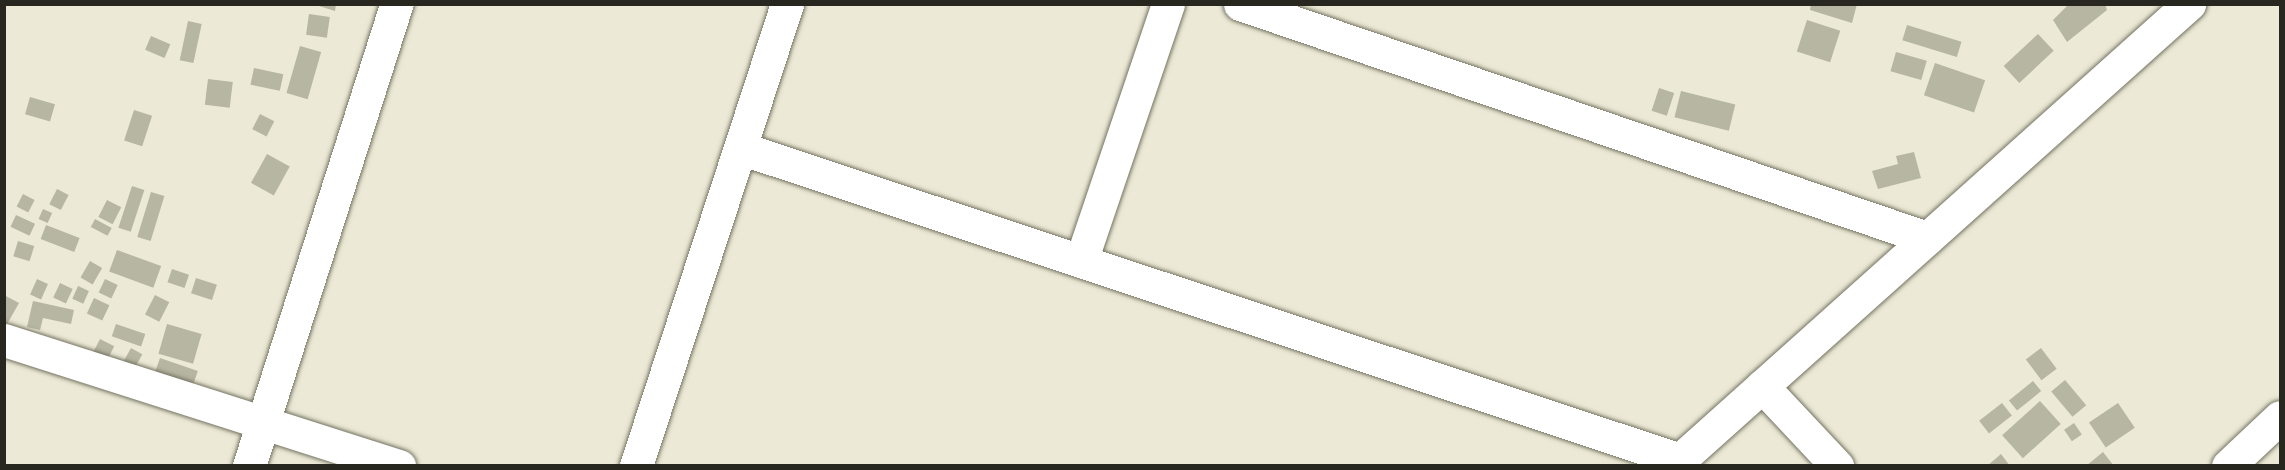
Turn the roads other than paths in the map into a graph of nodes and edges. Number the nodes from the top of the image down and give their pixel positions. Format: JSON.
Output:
{"nodes":[{"id":1,"x":396,"y":4,"type":"edge"},
{"id":2,"x":787,"y":4,"type":"edge"},
{"id":3,"x":1168,"y":4,"type":"edge"},
{"id":4,"x":1240,"y":4,"type":"edge"},
{"id":5,"x":2189,"y":4,"type":"edge"},
{"id":6,"x":740,"y":148,"type":"junction"},
{"id":7,"x":1927,"y":238,"type":"junction"},
{"id":8,"x":1081,"y":261,"type":"junction"},
{"id":9,"x":4,"y":340,"type":"edge"},
{"id":10,"x":1762,"y":386,"type":"junction"},
{"id":11,"x":2280,"y":417,"type":"edge"},
{"id":12,"x":263,"y":422,"type":"junction"},
{"id":13,"x":1676,"y":463,"type":"edge"},
{"id":14,"x":249,"y":465,"type":"edge"},
{"id":15,"x":399,"y":465,"type":"edge"},
{"id":16,"x":636,"y":465,"type":"edge"},
{"id":17,"x":1837,"y":465,"type":"edge"},
{"id":18,"x":2228,"y":465,"type":"edge"}],
"edges":[{"from":1,"to":12,"type":"street"},
{"from":2,"to":6,"type":"street"},
{"from":3,"to":8,"type":"street"},
{"from":4,"to":7,"type":"street"},
{"from":5,"to":7,"type":"street"},
{"from":6,"to":8,"type":"street"},
{"from":6,"to":16,"type":"street"},
{"from":7,"to":10,"type":"street"},
{"from":8,"to":13,"type":"street"},
{"from":9,"to":12,"type":"street"},
{"from":10,"to":13,"type":"street"},
{"from":10,"to":17,"type":"street"},
{"from":11,"to":18,"type":"street"},
{"from":12,"to":14,"type":"street"},
{"from":12,"to":15,"type":"street"}]}
